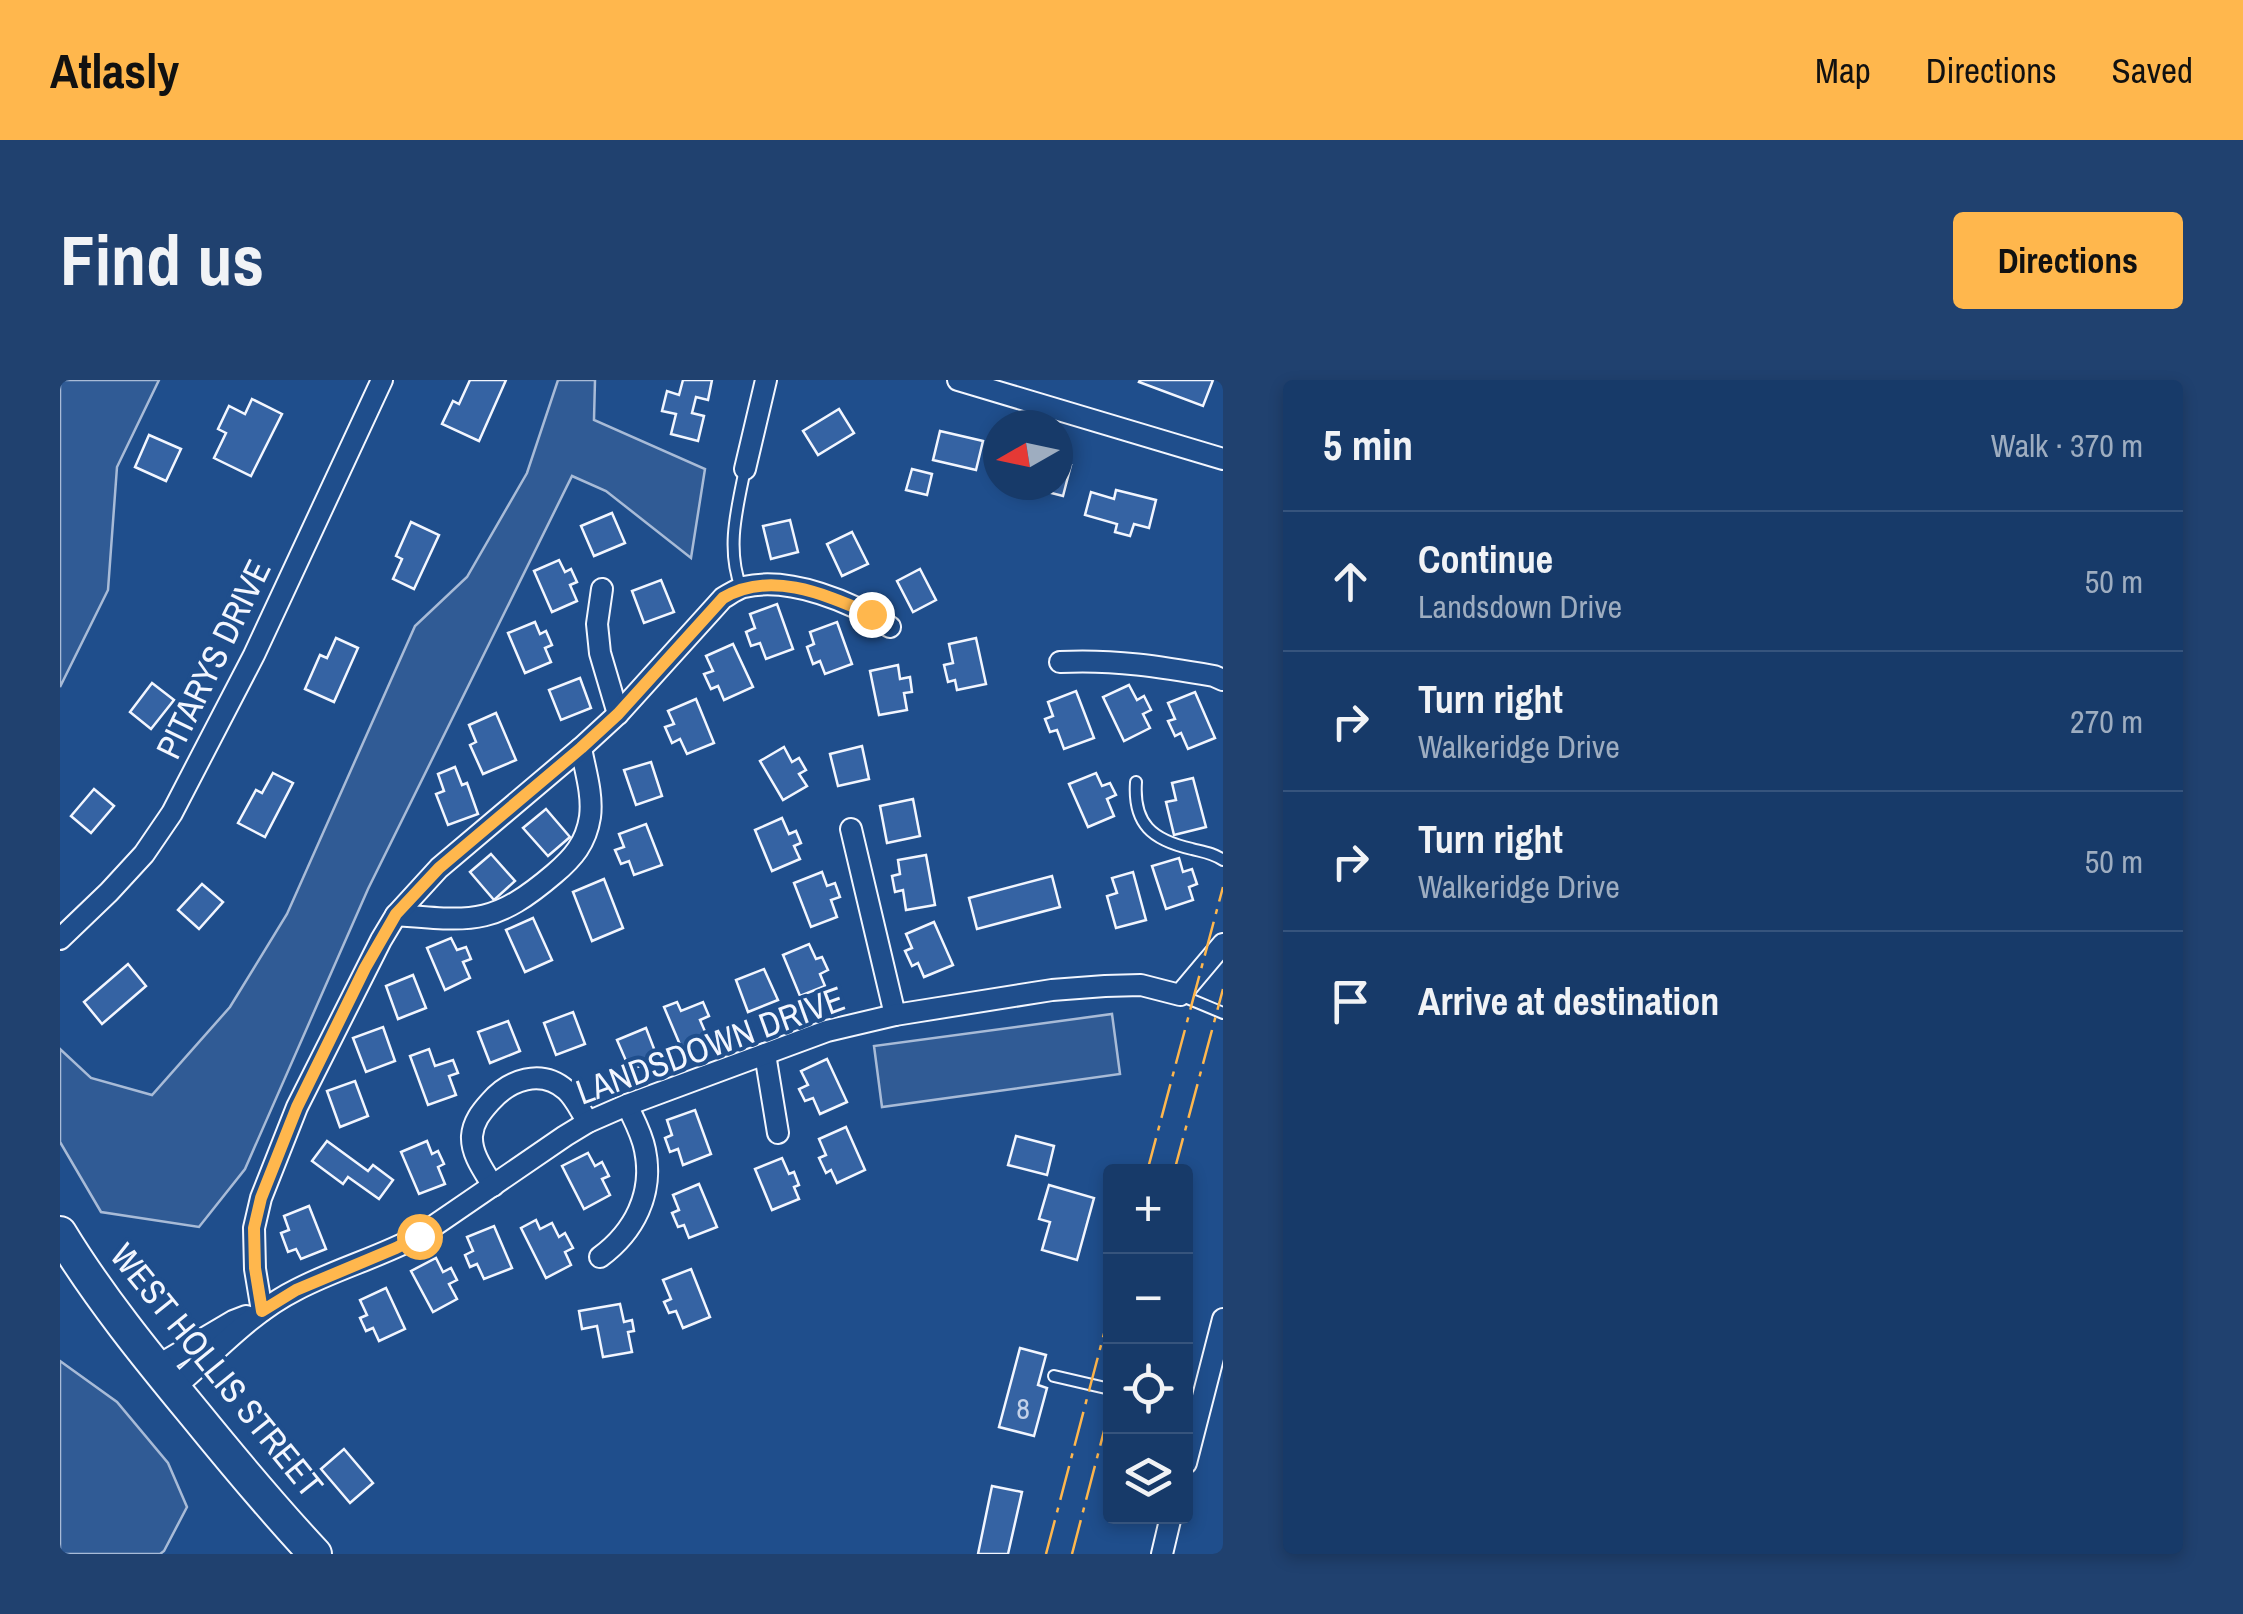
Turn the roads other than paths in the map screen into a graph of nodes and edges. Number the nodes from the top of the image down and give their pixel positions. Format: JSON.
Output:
{"nodes":[{"id":1,"x":382,"y":380,"type":"edge"},
{"id":2,"x":766,"y":380,"type":"edge"},
{"id":3,"x":958,"y":380,"type":"edge"},
{"id":4,"x":1223,"y":459,"type":"edge"},
{"id":5,"x":745,"y":469,"type":"joint"},
{"id":6,"x":740,"y":588,"type":"junction"},
{"id":7,"x":602,"y":589,"type":"dead end"},
{"id":8,"x":890,"y":627,"type":"dead end"},
{"id":9,"x":1060,"y":662,"type":"dead end"},
{"id":10,"x":1223,"y":680,"type":"edge"},
{"id":11,"x":618,"y":714,"type":"junction"},
{"id":12,"x":581,"y":748,"type":"junction"},
{"id":13,"x":1136,"y":782,"type":"dead end"},
{"id":14,"x":851,"y":829,"type":"dead end"},
{"id":15,"x":1223,"y":860,"type":"edge"},
{"id":16,"x":396,"y":914,"type":"junction"},
{"id":17,"x":60,"y":939,"type":"edge"},
{"id":18,"x":1223,"y":944,"type":"edge"},
{"id":19,"x":1180,"y":995,"type":"junction"},
{"id":20,"x":1223,"y":1014,"type":"edge"},
{"id":21,"x":895,"y":1015,"type":"junction"},
{"id":22,"x":764,"y":1054,"type":"junction"},
{"id":23,"x":628,"y":1105,"type":"junction"},
{"id":24,"x":588,"y":1122,"type":"junction"},
{"id":25,"x":778,"y":1134,"type":"dead end"},
{"id":26,"x":493,"y":1186,"type":"junction"},
{"id":27,"x":60,"y":1233,"type":"edge"},
{"id":28,"x":600,"y":1257,"type":"dead end"},
{"id":29,"x":262,"y":1311,"type":"junction"},
{"id":30,"x":1223,"y":1319,"type":"edge"},
{"id":31,"x":1054,"y":1376,"type":"dead end"},
{"id":32,"x":164,"y":1378,"type":"junction"},
{"id":33,"x":1103,"y":1387,"type":"edge"},
{"id":34,"x":1193,"y":1407,"type":"edge"},
{"id":35,"x":1170,"y":1524,"type":"edge"},
{"id":36,"x":315,"y":1554,"type":"edge"},
{"id":37,"x":1162,"y":1554,"type":"edge"}],
"edges":[{"from":1,"to":17,"type":"street","name":"PITARYS DRIVE"},
{"from":2,"to":5,"type":"street"},
{"from":3,"to":4,"type":"street"},
{"from":5,"to":6,"type":"lane"},
{"from":6,"to":8,"type":"street"},
{"from":6,"to":11,"type":"street"},
{"from":7,"to":11,"type":"street"},
{"from":9,"to":10,"type":"street"},
{"from":11,"to":12,"type":"street"},
{"from":12,"to":16,"type":"street"},
{"from":12,"to":16,"type":"street"},
{"from":13,"to":15,"type":"lane"},
{"from":14,"to":21,"type":"street"},
{"from":16,"to":29,"type":"street"},
{"from":18,"to":19,"type":"street"},
{"from":19,"to":20,"type":"lane","name":"LANDSDOWN DRIVE"},
{"from":19,"to":21,"type":"street","name":"LANDSDOWN DRIVE"},
{"from":21,"to":22,"type":"street","name":"LANDSDOWN DRIVE"},
{"from":22,"to":23,"type":"street","name":"LANDSDOWN DRIVE"},
{"from":22,"to":25,"type":"street"},
{"from":23,"to":24,"type":"street","name":"LANDSDOWN DRIVE"},
{"from":23,"to":28,"type":"street"},
{"from":24,"to":26,"type":"street","name":"LANDSDOWN DRIVE"},
{"from":24,"to":26,"type":"street"},
{"from":26,"to":29,"type":"street","name":"LANDSDOWN DRIVE"},
{"from":27,"to":32,"type":"main road","name":"WEST HOLLIS STREET"},
{"from":29,"to":32,"type":"street","name":"LANDSDOWN DRIVE"},
{"from":30,"to":34,"type":"street"},
{"from":31,"to":33,"type":"lane"},
{"from":32,"to":36,"type":"main road","name":"WEST HOLLIS STREET"},
{"from":35,"to":37,"type":"street"}]}
